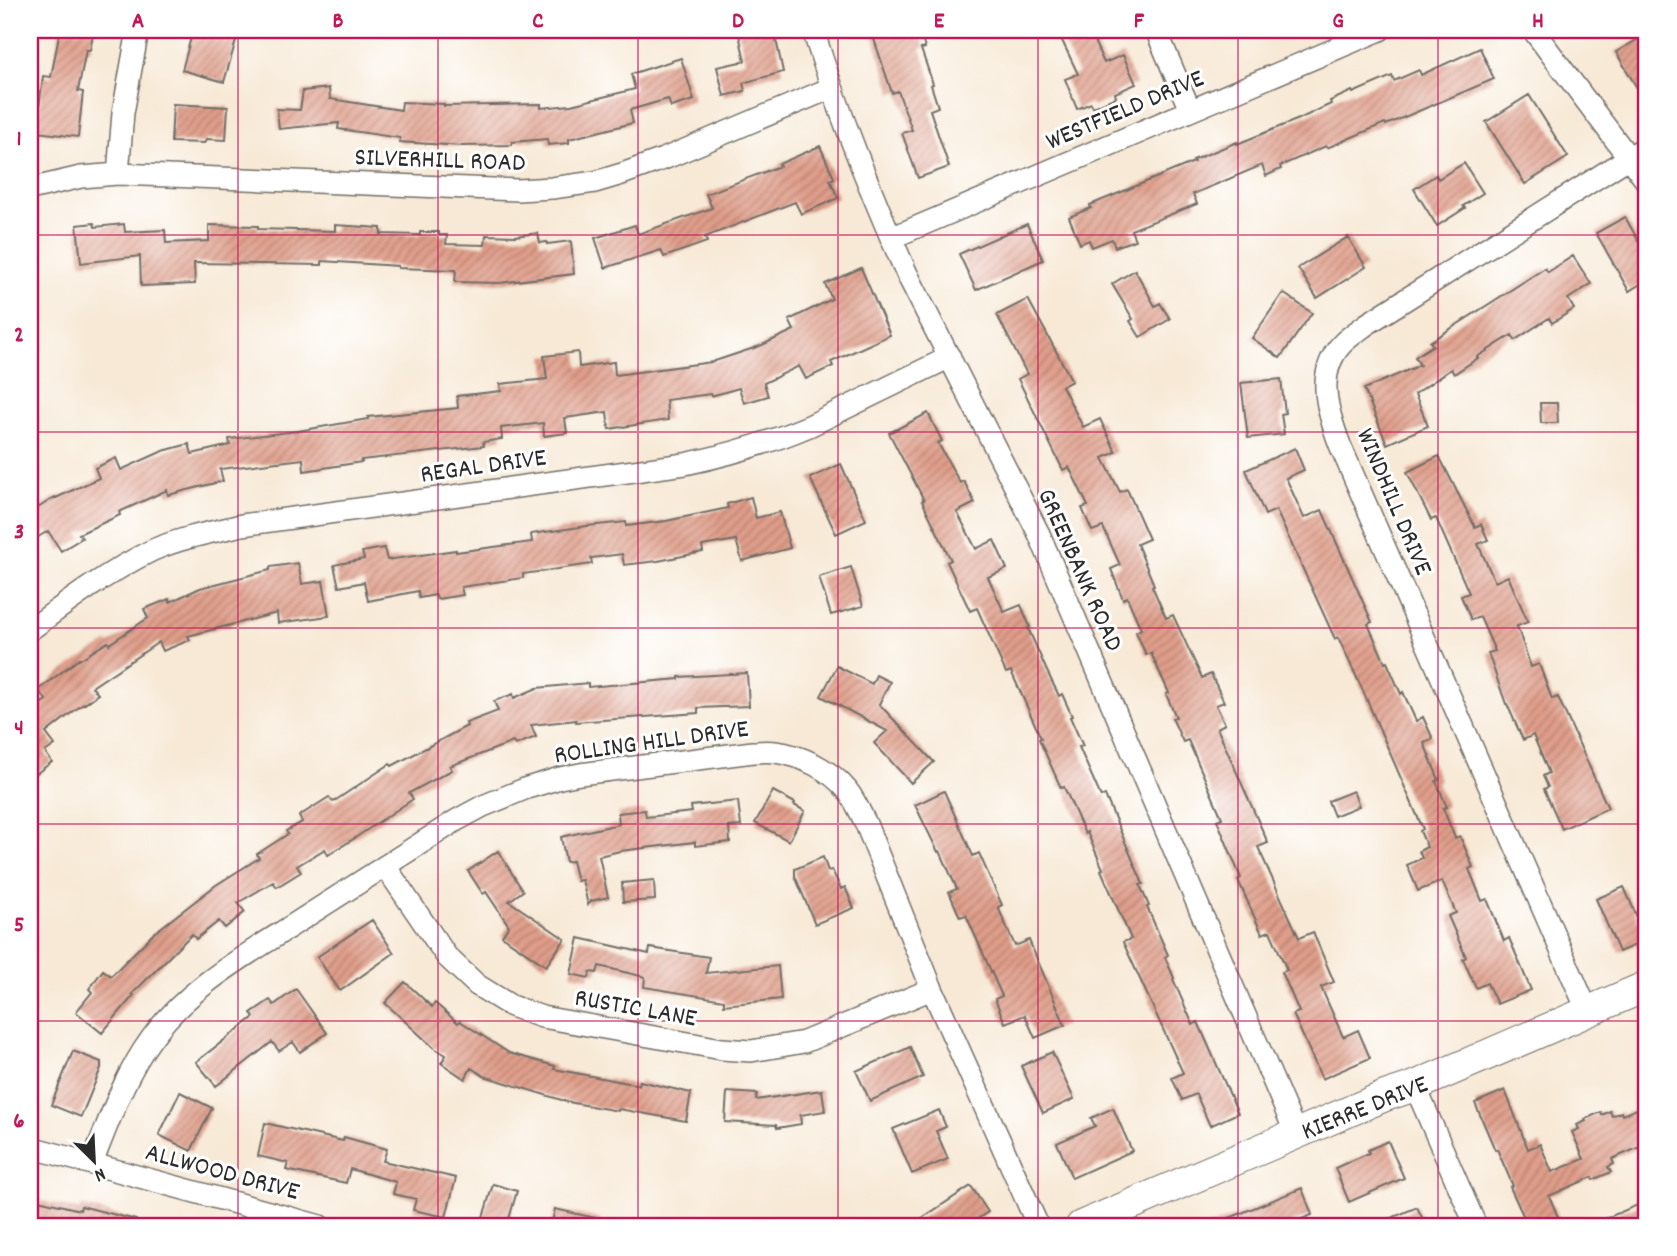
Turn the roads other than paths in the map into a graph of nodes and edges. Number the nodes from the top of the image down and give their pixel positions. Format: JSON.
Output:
{"nodes":[{"id":1,"x":138,"y":30,"type":"edge"},
{"id":2,"x":813,"y":30,"type":"edge"},
{"id":3,"x":1156,"y":30,"type":"edge"},
{"id":4,"x":1380,"y":30,"type":"edge"},
{"id":5,"x":1533,"y":30,"type":"edge"},
{"id":6,"x":831,"y":88,"type":"junction"},
{"id":7,"x":1189,"y":110,"type":"junction"},
{"id":8,"x":1638,"y":151,"type":"edge"},
{"id":9,"x":118,"y":174,"type":"junction"},
{"id":10,"x":1647,"y":182,"type":"edge"},
{"id":11,"x":30,"y":189,"type":"edge"},
{"id":12,"x":891,"y":238,"type":"junction"},
{"id":13,"x":950,"y":357,"type":"junction"},
{"id":14,"x":30,"y":630,"type":"edge"},
{"id":15,"x":385,"y":866,"type":"junction"},
{"id":16,"x":1647,"y":986,"type":"edge"},
{"id":17,"x":932,"y":989,"type":"junction"},
{"id":18,"x":1588,"y":1012,"type":"junction"},
{"id":19,"x":1415,"y":1086,"type":"junction"},
{"id":20,"x":1296,"y":1134,"type":"junction"},
{"id":21,"x":30,"y":1147,"type":"edge"},
{"id":22,"x":92,"y":1163,"type":"junction"},
{"id":23,"x":1129,"y":1216,"type":"edge"},
{"id":24,"x":320,"y":1226,"type":"edge"},
{"id":25,"x":1038,"y":1226,"type":"edge"},
{"id":26,"x":1081,"y":1226,"type":"edge"},
{"id":27,"x":1476,"y":1226,"type":"edge"}],
"edges":[{"from":1,"to":9,"type":"street"},
{"from":2,"to":6,"type":"street","name":"GREENBANK ROAD"},
{"from":3,"to":7,"type":"street"},
{"from":4,"to":7,"type":"street","name":"WESTFIELD DRIVE"},
{"from":5,"to":8,"type":"street"},
{"from":6,"to":9,"type":"street","name":"SILVERHILL ROAD"},
{"from":6,"to":12,"type":"street","name":"GREENBANK ROAD"},
{"from":7,"to":12,"type":"street","name":"WESTFIELD DRIVE"},
{"from":8,"to":10,"type":"street"},
{"from":8,"to":18,"type":"street","name":"WINDHILL DRIVE"},
{"from":9,"to":11,"type":"street","name":"SILVERHILL ROAD"},
{"from":12,"to":13,"type":"street","name":"GREENBANK ROAD"},
{"from":13,"to":14,"type":"street","name":"REGAL DRIVE"},
{"from":13,"to":20,"type":"street","name":"GREENBANK ROAD"},
{"from":15,"to":17,"type":"street","name":"RUSTIC LANE"},
{"from":15,"to":17,"type":"street","name":"ROLLING HILL DRIVE"},
{"from":15,"to":22,"type":"street","name":"ROLLING HILL DRIVE"},
{"from":16,"to":18,"type":"street","name":"KIERRE DRIVE"},
{"from":17,"to":25,"type":"street","name":"ROLLING HILL DRIVE"},
{"from":18,"to":19,"type":"street","name":"KIERRE DRIVE"},
{"from":19,"to":20,"type":"street","name":"KIERRE DRIVE"},
{"from":19,"to":27,"type":"street"},
{"from":20,"to":23,"type":"street","name":"KIERRE DRIVE"},
{"from":21,"to":22,"type":"street","name":"ALLWOOD DRIVE"},
{"from":22,"to":24,"type":"street","name":"ALLWOOD DRIVE"},
{"from":23,"to":26,"type":"street","name":"KIERRE DRIVE"}]}
